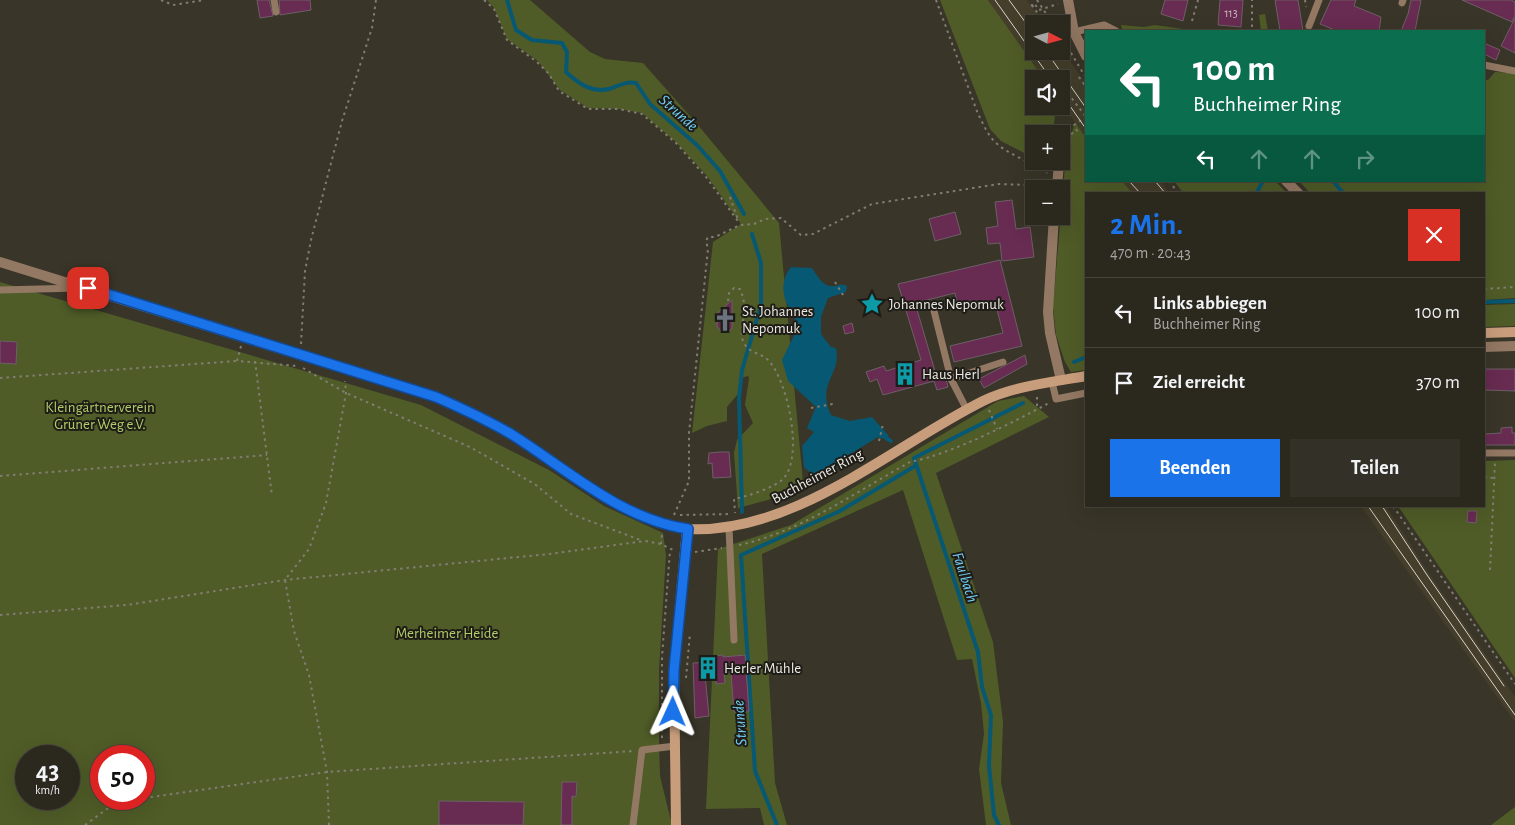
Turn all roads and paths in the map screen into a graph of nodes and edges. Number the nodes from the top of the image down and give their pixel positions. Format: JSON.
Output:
{"nodes":[{"id":1,"x":161,"y":0,"type":"edge"},
{"id":2,"x":205,"y":0,"type":"edge"},
{"id":3,"x":274,"y":0,"type":"edge"},
{"id":4,"x":376,"y":0,"type":"edge"},
{"id":5,"x":484,"y":0,"type":"edge"},
{"id":6,"x":936,"y":0,"type":"edge"},
{"id":7,"x":1037,"y":0,"type":"edge"},
{"id":8,"x":1198,"y":0,"type":"edge"},
{"id":9,"x":1252,"y":0,"type":"edge"},
{"id":10,"x":1319,"y":0,"type":"edge"},
{"id":11,"x":1068,"y":2,"type":"edge"},
{"id":12,"x":1042,"y":8,"type":"junction"},
{"id":13,"x":276,"y":12,"type":"dead end"},
{"id":14,"x":1039,"y":15,"type":"edge"},
{"id":15,"x":1047,"y":15,"type":"edge"},
{"id":16,"x":1192,"y":21,"type":"dead end"},
{"id":17,"x":1309,"y":26,"type":"dead end"},
{"id":18,"x":1252,"y":27,"type":"dead end"},
{"id":19,"x":1114,"y":30,"type":"edge"},
{"id":20,"x":1074,"y":32,"type":"junction"},
{"id":21,"x":1070,"y":51,"type":"edge"},
{"id":22,"x":1085,"y":54,"type":"edge"},
{"id":23,"x":1485,"y":65,"type":"edge"},
{"id":24,"x":1515,"y":71,"type":"edge"},
{"id":25,"x":1085,"y":76,"type":"edge"},
{"id":26,"x":1079,"y":77,"type":"dead end"},
{"id":27,"x":1085,"y":86,"type":"edge"},
{"id":28,"x":1070,"y":96,"type":"edge"},
{"id":29,"x":1085,"y":116,"type":"edge"},
{"id":30,"x":1085,"y":118,"type":"edge"},
{"id":31,"x":1070,"y":136,"type":"edge"},
{"id":32,"x":1051,"y":180,"type":"edge"},
{"id":33,"x":1170,"y":182,"type":"edge"},
{"id":34,"x":1287,"y":182,"type":"edge"},
{"id":35,"x":1025,"y":184,"type":"edge"},
{"id":36,"x":1177,"y":192,"type":"edge"},
{"id":37,"x":1297,"y":192,"type":"edge"},
{"id":38,"x":730,"y":196,"type":"dead end"},
{"id":39,"x":739,"y":223,"type":"junction"},
{"id":40,"x":1053,"y":225,"type":"edge"},
{"id":41,"x":0,"y":262,"type":"edge"},
{"id":42,"x":836,"y":282,"type":"dead end"},
{"id":43,"x":1515,"y":287,"type":"edge"},
{"id":44,"x":88,"y":288,"type":"junction"},
{"id":45,"x":1485,"y":289,"type":"edge"},
{"id":46,"x":0,"y":290,"type":"edge"},
{"id":47,"x":843,"y":295,"type":"dead end"},
{"id":48,"x":728,"y":301,"type":"dead end"},
{"id":49,"x":934,"y":311,"type":"dead end"},
{"id":50,"x":1515,"y":332,"type":"edge"},
{"id":51,"x":1485,"y":333,"type":"edge"},
{"id":52,"x":244,"y":337,"type":"junction"},
{"id":53,"x":301,"y":345,"type":"dead end"},
{"id":54,"x":1515,"y":346,"type":"edge"},
{"id":55,"x":1485,"y":347,"type":"edge"},
{"id":56,"x":255,"y":361,"type":"junction"},
{"id":57,"x":237,"y":362,"type":"junction"},
{"id":58,"x":1002,"y":362,"type":"dead end"},
{"id":59,"x":344,"y":367,"type":"junction"},
{"id":60,"x":1085,"y":376,"type":"edge"},
{"id":61,"x":0,"y":378,"type":"edge"},
{"id":62,"x":951,"y":379,"type":"junction"},
{"id":63,"x":1057,"y":381,"type":"junction"},
{"id":64,"x":1037,"y":384,"type":"junction"},
{"id":65,"x":346,"y":393,"type":"junction"},
{"id":66,"x":1085,"y":393,"type":"edge"},
{"id":67,"x":1056,"y":399,"type":"junction"},
{"id":68,"x":833,"y":404,"type":"dead end"},
{"id":69,"x":811,"y":408,"type":"dead end"},
{"id":70,"x":988,"y":409,"type":"dead end"},
{"id":71,"x":1037,"y":409,"type":"junction"},
{"id":72,"x":967,"y":410,"type":"junction"},
{"id":73,"x":883,"y":424,"type":"dead end"},
{"id":74,"x":997,"y":429,"type":"junction"},
{"id":75,"x":880,"y":441,"type":"dead end"},
{"id":76,"x":1485,"y":453,"type":"edge"},
{"id":77,"x":1496,"y":453,"type":"junction"},
{"id":78,"x":1515,"y":453,"type":"edge"},
{"id":79,"x":267,"y":455,"type":"junction"},
{"id":80,"x":910,"y":462,"type":"dead end"},
{"id":81,"x":0,"y":476,"type":"edge"},
{"id":82,"x":1485,"y":477,"type":"edge"},
{"id":83,"x":1494,"y":478,"type":"junction"},
{"id":84,"x":272,"y":496,"type":"dead end"},
{"id":85,"x":1393,"y":507,"type":"edge"},
{"id":86,"x":734,"y":510,"type":"dead end"},
{"id":87,"x":667,"y":514,"type":"dead end"},
{"id":88,"x":735,"y":514,"type":"dead end"},
{"id":89,"x":674,"y":515,"type":"junction"},
{"id":90,"x":729,"y":528,"type":"junction"},
{"id":91,"x":688,"y":529,"type":"junction"},
{"id":92,"x":645,"y":541,"type":"junction"},
{"id":93,"x":661,"y":544,"type":"dead end"},
{"id":94,"x":1490,"y":570,"type":"dead end"},
{"id":95,"x":285,"y":580,"type":"junction"},
{"id":96,"x":0,"y":615,"type":"edge"},
{"id":97,"x":690,"y":627,"type":"dead end"},
{"id":98,"x":734,"y":640,"type":"dead end"},
{"id":99,"x":686,"y":684,"type":"dead end"},
{"id":100,"x":1515,"y":684,"type":"edge"},
{"id":101,"x":675,"y":746,"type":"junction"},
{"id":102,"x":642,"y":750,"type":"junction"},
{"id":103,"x":327,"y":772,"type":"junction"},
{"id":104,"x":155,"y":796,"type":"edge"},
{"id":105,"x":106,"y":810,"type":"edge"},
{"id":106,"x":85,"y":825,"type":"edge"},
{"id":107,"x":329,"y":825,"type":"edge"},
{"id":108,"x":633,"y":825,"type":"edge"},
{"id":109,"x":676,"y":825,"type":"edge"}],
"edges":[{"from":1,"to":2,"type":"path"},
{"from":3,"to":13,"type":"lane"},
{"from":4,"to":53,"type":"path"},
{"from":5,"to":39,"type":"path"},
{"from":6,"to":32,"type":"path"},
{"from":7,"to":12,"type":"path"},
{"from":8,"to":16,"type":"path"},
{"from":9,"to":18,"type":"path"},
{"from":10,"to":17,"type":"lane"},
{"from":11,"to":12,"type":"path"},
{"from":11,"to":20,"type":"street"},
{"from":12,"to":14,"type":"path"},
{"from":12,"to":15,"type":"path"},
{"from":19,"to":20,"type":"lane"},
{"from":20,"to":22,"type":"street"},
{"from":21,"to":25,"type":"path"},
{"from":23,"to":24,"type":"lane"},
{"from":26,"to":27,"type":"path"},
{"from":28,"to":29,"type":"path"},
{"from":30,"to":31,"type":"path"},
{"from":33,"to":36,"type":"path"},
{"from":34,"to":37,"type":"street"},
{"from":35,"to":39,"type":"path"},
{"from":38,"to":39,"type":"path"},
{"from":39,"to":89,"type":"path"},
{"from":40,"to":63,"type":"street"},
{"from":41,"to":44,"type":"street","name":"Buchheimer Ring"},
{"from":42,"to":47,"type":"path"},
{"from":43,"to":45,"type":"path"},
{"from":44,"to":46,"type":"lane"},
{"from":44,"to":52,"type":"street","name":"Buchheimer Ring"},
{"from":48,"to":86,"type":"path"},
{"from":49,"to":62,"type":"lane"},
{"from":50,"to":51,"type":"main road"},
{"from":52,"to":57,"type":"path"},
{"from":52,"to":59,"type":"street","name":"Buchheimer Ring"},
{"from":54,"to":55,"type":"street"},
{"from":56,"to":57,"type":"path"},
{"from":56,"to":65,"type":"path"},
{"from":56,"to":79,"type":"path"},
{"from":57,"to":61,"type":"path"},
{"from":58,"to":62,"type":"lane"},
{"from":59,"to":65,"type":"path"},
{"from":59,"to":91,"type":"street","name":"Buchheimer Ring"},
{"from":60,"to":63,"type":"main road","name":"Buchheimer Ring"},
{"from":62,"to":72,"type":"lane"},
{"from":63,"to":64,"type":"main road","name":"Buchheimer Ring"},
{"from":63,"to":67,"type":"lane"},
{"from":64,"to":71,"type":"path"},
{"from":64,"to":72,"type":"main road","name":"Buchheimer Ring"},
{"from":65,"to":92,"type":"path"},
{"from":65,"to":95,"type":"path"},
{"from":66,"to":67,"type":"lane"},
{"from":67,"to":71,"type":"path"},
{"from":68,"to":69,"type":"path"},
{"from":70,"to":74,"type":"path"},
{"from":71,"to":74,"type":"path"},
{"from":72,"to":90,"type":"main road","name":"Buchheimer Ring"},
{"from":73,"to":75,"type":"path"},
{"from":74,"to":80,"type":"path"},
{"from":76,"to":77,"type":"lane"},
{"from":77,"to":78,"type":"lane"},
{"from":77,"to":83,"type":"path"},
{"from":79,"to":81,"type":"path"},
{"from":79,"to":84,"type":"path"},
{"from":82,"to":83,"type":"path"},
{"from":83,"to":94,"type":"path"},
{"from":85,"to":100,"type":"path"},
{"from":87,"to":89,"type":"path"},
{"from":88,"to":89,"type":"path"},
{"from":90,"to":91,"type":"main road","name":"Buchheimer Ring"},
{"from":90,"to":98,"type":"lane"},
{"from":91,"to":101,"type":"main road"},
{"from":92,"to":93,"type":"path"},
{"from":92,"to":95,"type":"path"},
{"from":95,"to":96,"type":"path"},
{"from":95,"to":103,"type":"path"},
{"from":97,"to":99,"type":"path"},
{"from":101,"to":102,"type":"lane"},
{"from":101,"to":109,"type":"main road"},
{"from":102,"to":103,"type":"path"},
{"from":102,"to":108,"type":"lane"},
{"from":103,"to":104,"type":"path"},
{"from":103,"to":107,"type":"path"},
{"from":105,"to":106,"type":"path"}]}
